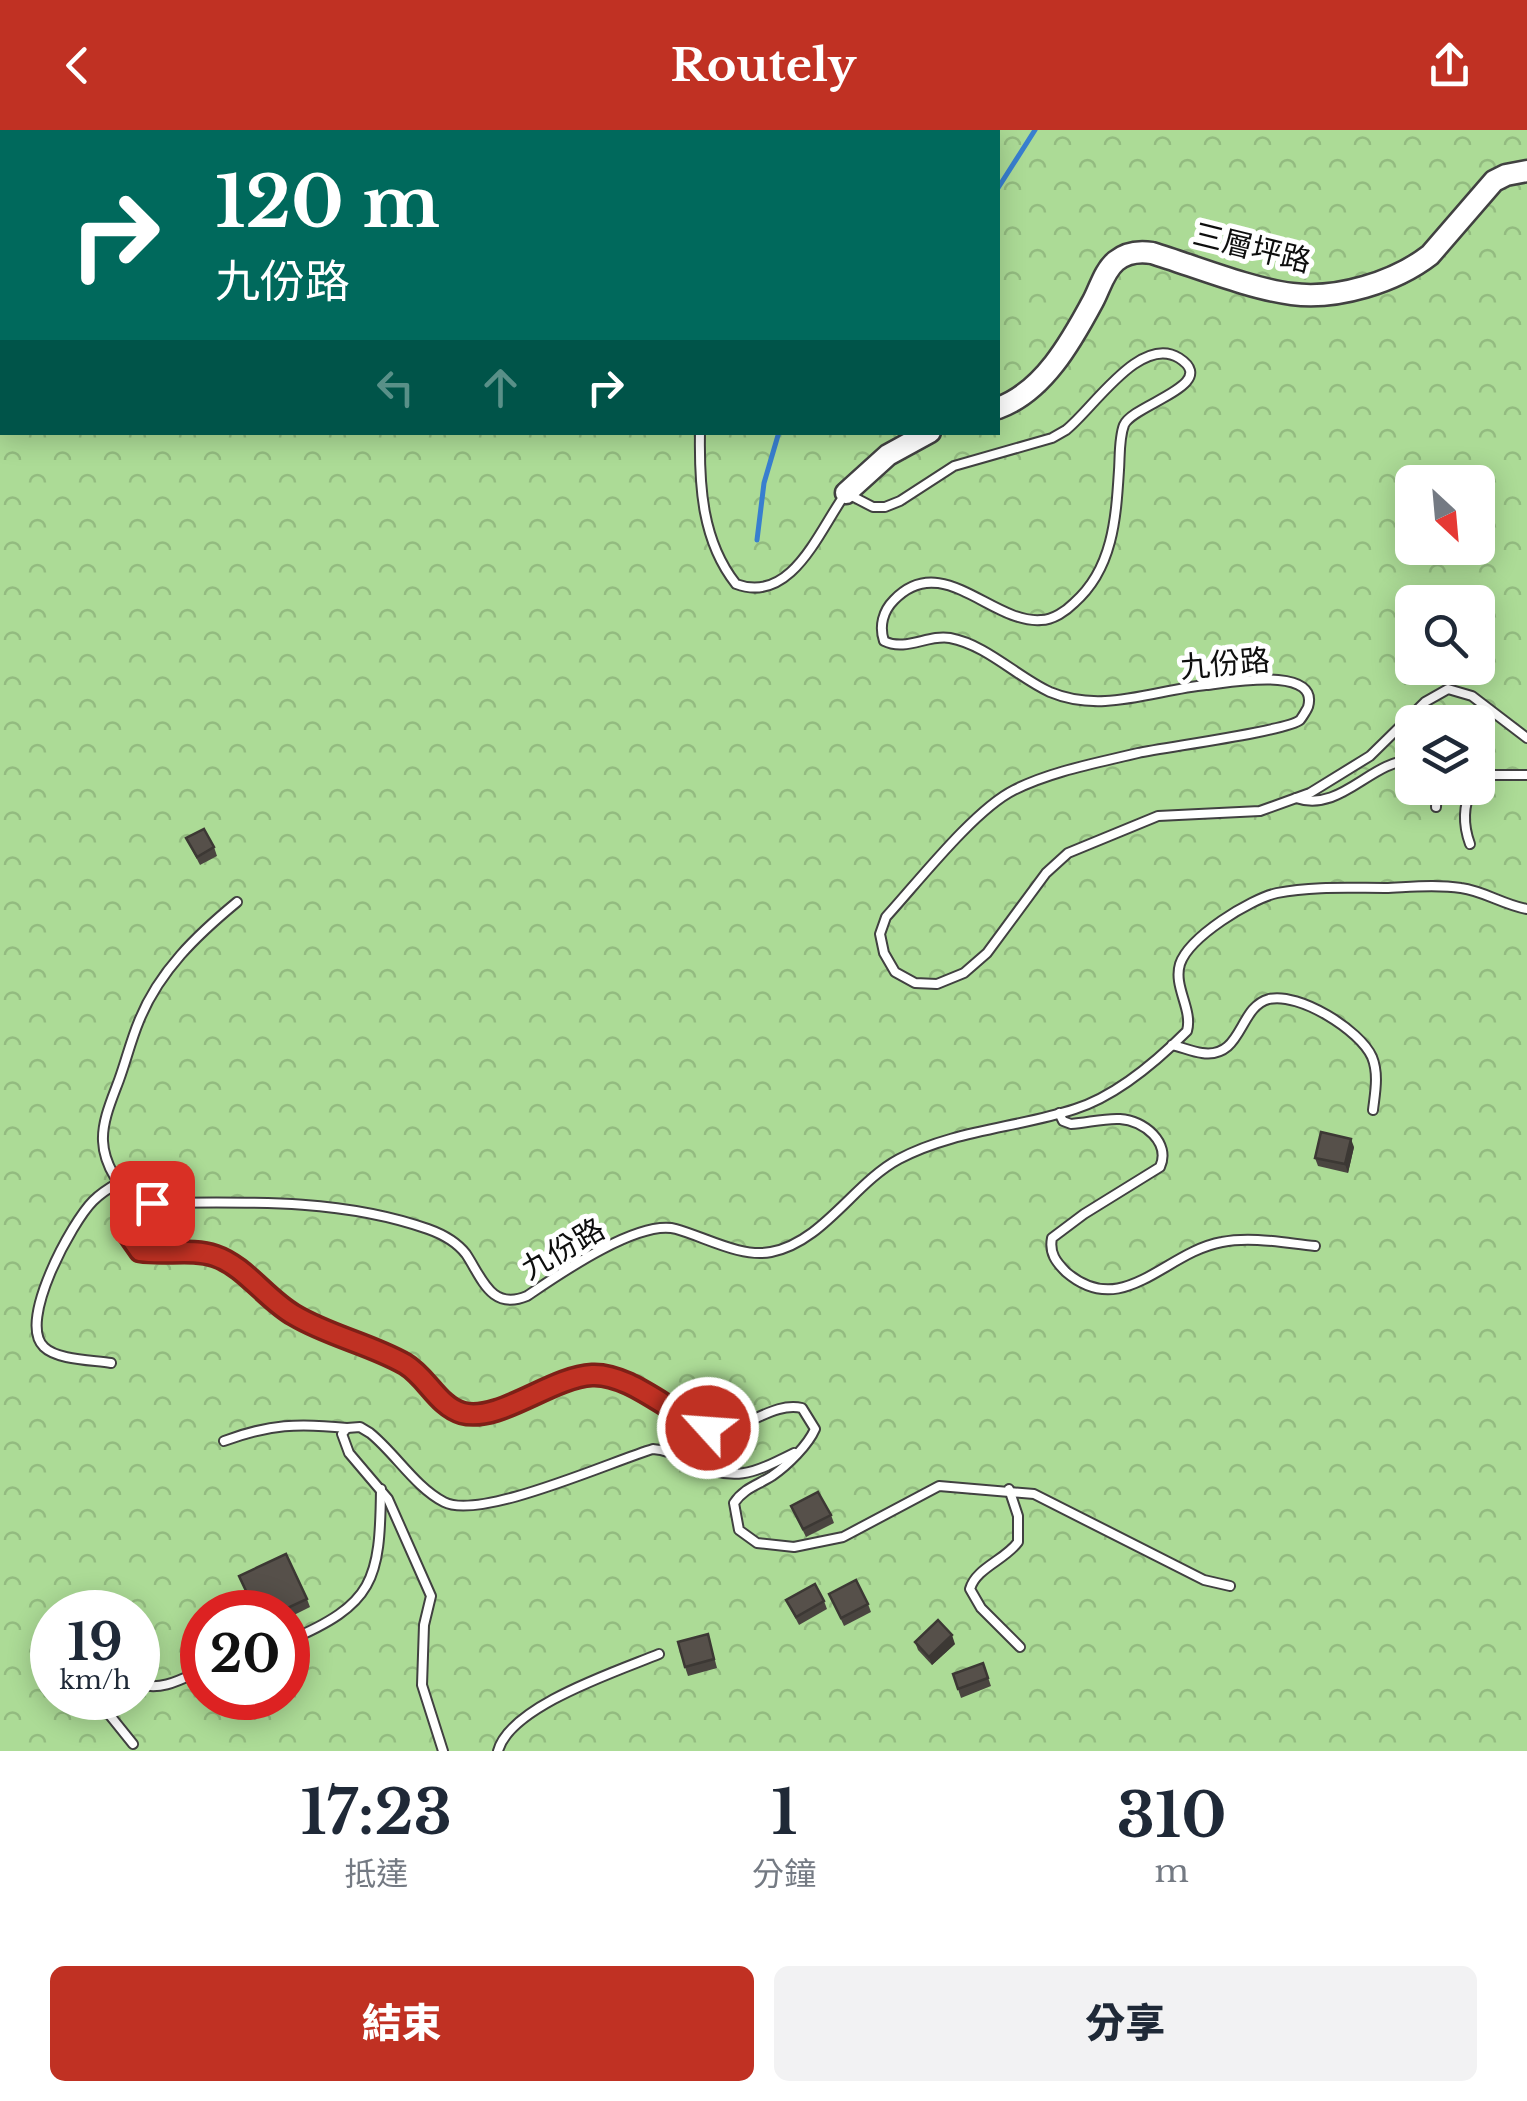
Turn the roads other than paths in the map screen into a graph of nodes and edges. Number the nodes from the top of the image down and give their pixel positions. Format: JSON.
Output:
{"nodes":[{"id":1,"x":1527,"y":172,"type":"edge"},
{"id":2,"x":1000,"y":407,"type":"edge"},
{"id":3,"x":700,"y":435,"type":"edge"},
{"id":4,"x":925,"y":435,"type":"edge"},
{"id":5,"x":846,"y":493,"type":"junction"},
{"id":6,"x":1527,"y":738,"type":"edge"},
{"id":7,"x":1395,"y":764,"type":"edge"},
{"id":8,"x":1495,"y":775,"type":"edge"},
{"id":9,"x":1527,"y":775,"type":"edge"},
{"id":10,"x":1296,"y":798,"type":"junction"},
{"id":11,"x":1466,"y":805,"type":"edge"},
{"id":12,"x":1470,"y":844,"type":"dead end"},
{"id":13,"x":237,"y":902,"type":"dead end"},
{"id":14,"x":1527,"y":909,"type":"edge"},
{"id":15,"x":1172,"y":1045,"type":"junction"},
{"id":16,"x":1373,"y":1110,"type":"dead end"},
{"id":17,"x":1059,"y":1113,"type":"junction"},
{"id":18,"x":118,"y":1183,"type":"junction"},
{"id":19,"x":139,"y":1208,"type":"junction"},
{"id":20,"x":1315,"y":1246,"type":"dead end"},
{"id":21,"x":111,"y":1362,"type":"dead end"},
{"id":22,"x":347,"y":1428,"type":"junction"},
{"id":23,"x":224,"y":1441,"type":"dead end"},
{"id":24,"x":801,"y":1447,"type":"junction"},
{"id":25,"x":381,"y":1489,"type":"junction"},
{"id":26,"x":1009,"y":1489,"type":"junction"},
{"id":27,"x":1230,"y":1586,"type":"dead end"},
{"id":28,"x":310,"y":1630,"type":"edge"},
{"id":29,"x":1020,"y":1647,"type":"dead end"},
{"id":30,"x":659,"y":1654,"type":"dead end"},
{"id":31,"x":114,"y":1720,"type":"edge"},
{"id":32,"x":133,"y":1744,"type":"dead end"},
{"id":33,"x":443,"y":1751,"type":"edge"},
{"id":34,"x":498,"y":1751,"type":"edge"}],
"edges":[{"from":1,"to":2,"type":"street","name":"三層坪路"},
{"from":3,"to":5,"type":"lane"},
{"from":4,"to":5,"type":"street"},
{"from":5,"to":10,"type":"lane","name":"九份路"},
{"from":6,"to":10,"type":"lane","name":"九份路"},
{"from":7,"to":10,"type":"lane"},
{"from":8,"to":9,"type":"lane"},
{"from":11,"to":12,"type":"lane"},
{"from":13,"to":18,"type":"lane"},
{"from":14,"to":15,"type":"lane"},
{"from":15,"to":16,"type":"lane"},
{"from":15,"to":17,"type":"lane","name":"九份路"},
{"from":17,"to":19,"type":"lane","name":"九份路"},
{"from":17,"to":20,"type":"lane"},
{"from":18,"to":19,"type":"lane"},
{"from":18,"to":21,"type":"lane"},
{"from":19,"to":24,"type":"lane"},
{"from":22,"to":23,"type":"lane"},
{"from":22,"to":24,"type":"lane"},
{"from":22,"to":25,"type":"lane"},
{"from":24,"to":26,"type":"lane"},
{"from":25,"to":28,"type":"lane"},
{"from":25,"to":33,"type":"lane"},
{"from":26,"to":27,"type":"lane"},
{"from":26,"to":29,"type":"lane"},
{"from":30,"to":34,"type":"lane"},
{"from":31,"to":32,"type":"lane"}]}
